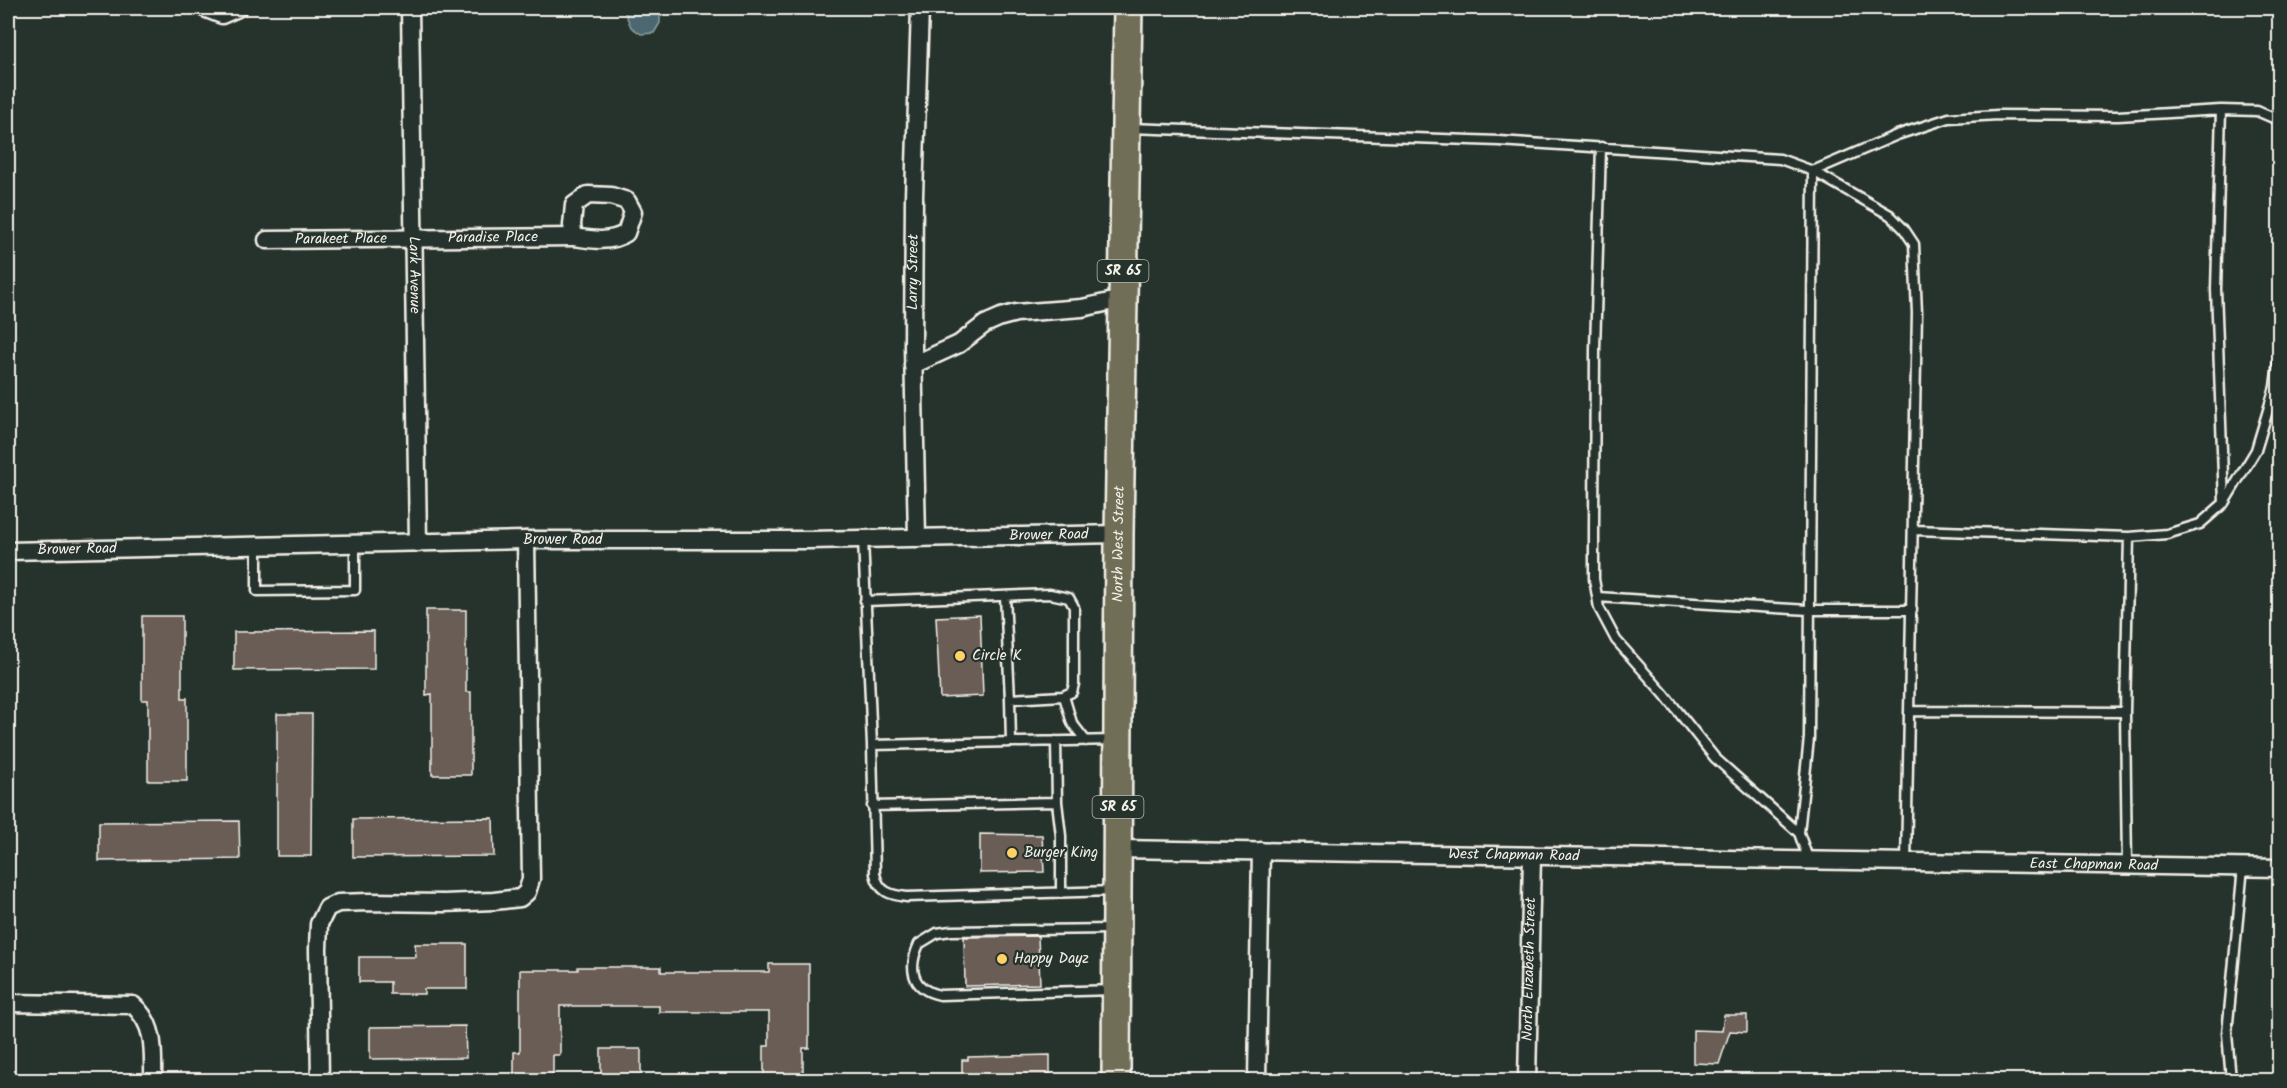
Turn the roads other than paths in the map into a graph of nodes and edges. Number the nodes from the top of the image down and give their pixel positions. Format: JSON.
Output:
{"nodes":[{"id":1,"x":204,"y":8,"type":"edge"},
{"id":2,"x":238,"y":8,"type":"edge"},
{"id":3,"x":410,"y":8,"type":"edge"},
{"id":4,"x":920,"y":8,"type":"edge"},
{"id":5,"x":1128,"y":8,"type":"edge"},
{"id":6,"x":2221,"y":110,"type":"junction"},
{"id":7,"x":2280,"y":124,"type":"edge"},
{"id":8,"x":1125,"y":128,"type":"junction"},
{"id":9,"x":1601,"y":147,"type":"junction"},
{"id":10,"x":1813,"y":171,"type":"junction"},
{"id":11,"x":574,"y":237,"type":"dead end"},
{"id":12,"x":414,"y":239,"type":"junction"},
{"id":13,"x":267,"y":240,"type":"dead end"},
{"id":14,"x":1123,"y":299,"type":"junction"},
{"id":15,"x":2280,"y":345,"type":"edge"},
{"id":16,"x":913,"y":365,"type":"junction"},
{"id":17,"x":2224,"y":503,"type":"junction"},
{"id":18,"x":1914,"y":530,"type":"junction"},
{"id":19,"x":1119,"y":534,"type":"junction"},
{"id":20,"x":2129,"y":537,"type":"junction"},
{"id":21,"x":917,"y":538,"type":"junction"},
{"id":22,"x":863,"y":539,"type":"junction"},
{"id":23,"x":526,"y":540,"type":"junction"},
{"id":24,"x":418,"y":543,"type":"junction"},
{"id":25,"x":355,"y":544,"type":"junction"},
{"id":26,"x":256,"y":547,"type":"junction"},
{"id":27,"x":8,"y":551,"type":"edge"},
{"id":28,"x":1005,"y":596,"type":"junction"},
{"id":29,"x":1597,"y":597,"type":"junction"},
{"id":30,"x":865,"y":601,"type":"junction"},
{"id":31,"x":1809,"y":610,"type":"junction"},
{"id":32,"x":1912,"y":610,"type":"junction"},
{"id":33,"x":1064,"y":696,"type":"junction"},
{"id":34,"x":1010,"y":699,"type":"junction"},
{"id":35,"x":1910,"y":711,"type":"junction"},
{"id":36,"x":2126,"y":712,"type":"junction"},
{"id":37,"x":1119,"y":740,"type":"junction"},
{"id":38,"x":1056,"y":741,"type":"junction"},
{"id":39,"x":1086,"y":741,"type":"junction"},
{"id":40,"x":1011,"y":742,"type":"junction"},
{"id":41,"x":872,"y":745,"type":"junction"},
{"id":42,"x":1057,"y":802,"type":"junction"},
{"id":43,"x":873,"y":806,"type":"junction"},
{"id":44,"x":1799,"y":832,"type":"junction"},
{"id":45,"x":1118,"y":849,"type":"junction"},
{"id":46,"x":1261,"y":851,"type":"junction"},
{"id":47,"x":1532,"y":856,"type":"junction"},
{"id":48,"x":1809,"y":861,"type":"junction"},
{"id":49,"x":1908,"y":863,"type":"junction"},
{"id":50,"x":2127,"y":866,"type":"junction"},
{"id":51,"x":2243,"y":867,"type":"junction"},
{"id":52,"x":2280,"y":868,"type":"edge"},
{"id":53,"x":1118,"y":890,"type":"junction"},
{"id":54,"x":1061,"y":892,"type":"junction"},
{"id":55,"x":1117,"y":929,"type":"junction"},
{"id":56,"x":1117,"y":990,"type":"junction"},
{"id":57,"x":8,"y":1003,"type":"edge"},
{"id":58,"x":153,"y":1080,"type":"edge"},
{"id":59,"x":320,"y":1080,"type":"edge"},
{"id":60,"x":1116,"y":1080,"type":"edge"},
{"id":61,"x":1257,"y":1080,"type":"edge"},
{"id":62,"x":1527,"y":1080,"type":"edge"},
{"id":63,"x":2231,"y":1080,"type":"edge"}],
"edges":[{"from":1,"to":2,"type":"street"},
{"from":3,"to":12,"type":"street","name":"Lark Avenue"},
{"from":4,"to":16,"type":"street","name":"Larry Street"},
{"from":5,"to":8,"type":"main road","name":"North West Street","number":"SR 65"},
{"from":6,"to":7,"type":"lane"},
{"from":6,"to":10,"type":"lane"},
{"from":6,"to":17,"type":"lane"},
{"from":8,"to":9,"type":"lane"},
{"from":8,"to":14,"type":"main road","name":"North West Street","number":"SR 65"},
{"from":9,"to":10,"type":"lane"},
{"from":9,"to":29,"type":"lane"},
{"from":10,"to":18,"type":"lane"},
{"from":10,"to":31,"type":"lane"},
{"from":11,"to":12,"type":"street","name":"Paradise Place"},
{"from":12,"to":13,"type":"street","name":"Parakeet Place"},
{"from":12,"to":24,"type":"street","name":"Lark Avenue"},
{"from":14,"to":16,"type":"street"},
{"from":14,"to":19,"type":"main road","name":"North West Street","number":"SR 65"},
{"from":15,"to":17,"type":"lane"},
{"from":16,"to":21,"type":"street","name":"Larry Street"},
{"from":17,"to":20,"type":"lane"},
{"from":18,"to":20,"type":"lane"},
{"from":18,"to":32,"type":"lane"},
{"from":19,"to":21,"type":"street","name":"Brower Road"},
{"from":19,"to":37,"type":"main road","name":"North West Street","number":"SR 65"},
{"from":20,"to":36,"type":"lane"},
{"from":21,"to":22,"type":"street","name":"Brower Road"},
{"from":22,"to":23,"type":"street","name":"Brower Road"},
{"from":22,"to":30,"type":"lane"},
{"from":23,"to":24,"type":"street","name":"Brower Road"},
{"from":23,"to":59,"type":"street"},
{"from":24,"to":25,"type":"street","name":"Brower Road"},
{"from":25,"to":26,"type":"street","name":"Brower Road"},
{"from":25,"to":26,"type":"lane"},
{"from":26,"to":27,"type":"street","name":"Brower Road"},
{"from":28,"to":30,"type":"lane"},
{"from":28,"to":33,"type":"lane"},
{"from":28,"to":34,"type":"lane"},
{"from":29,"to":31,"type":"lane"},
{"from":29,"to":44,"type":"lane"},
{"from":30,"to":41,"type":"lane"},
{"from":31,"to":32,"type":"lane"},
{"from":31,"to":44,"type":"lane"},
{"from":32,"to":35,"type":"lane"},
{"from":33,"to":34,"type":"lane"},
{"from":33,"to":39,"type":"lane"},
{"from":34,"to":40,"type":"lane"},
{"from":35,"to":36,"type":"lane"},
{"from":35,"to":49,"type":"lane"},
{"from":36,"to":50,"type":"lane"},
{"from":37,"to":39,"type":"lane"},
{"from":37,"to":45,"type":"main road","name":"North West Street","number":"SR 65"},
{"from":38,"to":39,"type":"lane"},
{"from":38,"to":40,"type":"lane"},
{"from":38,"to":42,"type":"lane"},
{"from":40,"to":41,"type":"lane"},
{"from":41,"to":43,"type":"lane"},
{"from":42,"to":43,"type":"lane"},
{"from":42,"to":54,"type":"lane"},
{"from":43,"to":54,"type":"lane"},
{"from":44,"to":48,"type":"lane"},
{"from":45,"to":46,"type":"street","name":"West Chapman Road"},
{"from":45,"to":53,"type":"main road","name":"North West Street","number":"SR 65"},
{"from":46,"to":47,"type":"street","name":"West Chapman Road"},
{"from":46,"to":61,"type":"street"},
{"from":47,"to":48,"type":"street","name":"West Chapman Road"},
{"from":47,"to":62,"type":"street","name":"North Elizabeth Street"},
{"from":48,"to":49,"type":"street","name":"West Chapman Road"},
{"from":49,"to":50,"type":"street","name":"East Chapman Road"},
{"from":50,"to":51,"type":"street","name":"East Chapman Road"},
{"from":51,"to":52,"type":"street","name":"East Chapman Road"},
{"from":51,"to":63,"type":"lane"},
{"from":53,"to":54,"type":"lane"},
{"from":53,"to":55,"type":"main road","name":"North West Street","number":"SR 65"},
{"from":55,"to":56,"type":"main road","name":"North West Street","number":"SR 65"},
{"from":55,"to":56,"type":"lane"},
{"from":56,"to":60,"type":"main road","name":"North West Street","number":"SR 65"},
{"from":57,"to":58,"type":"street"}]}
